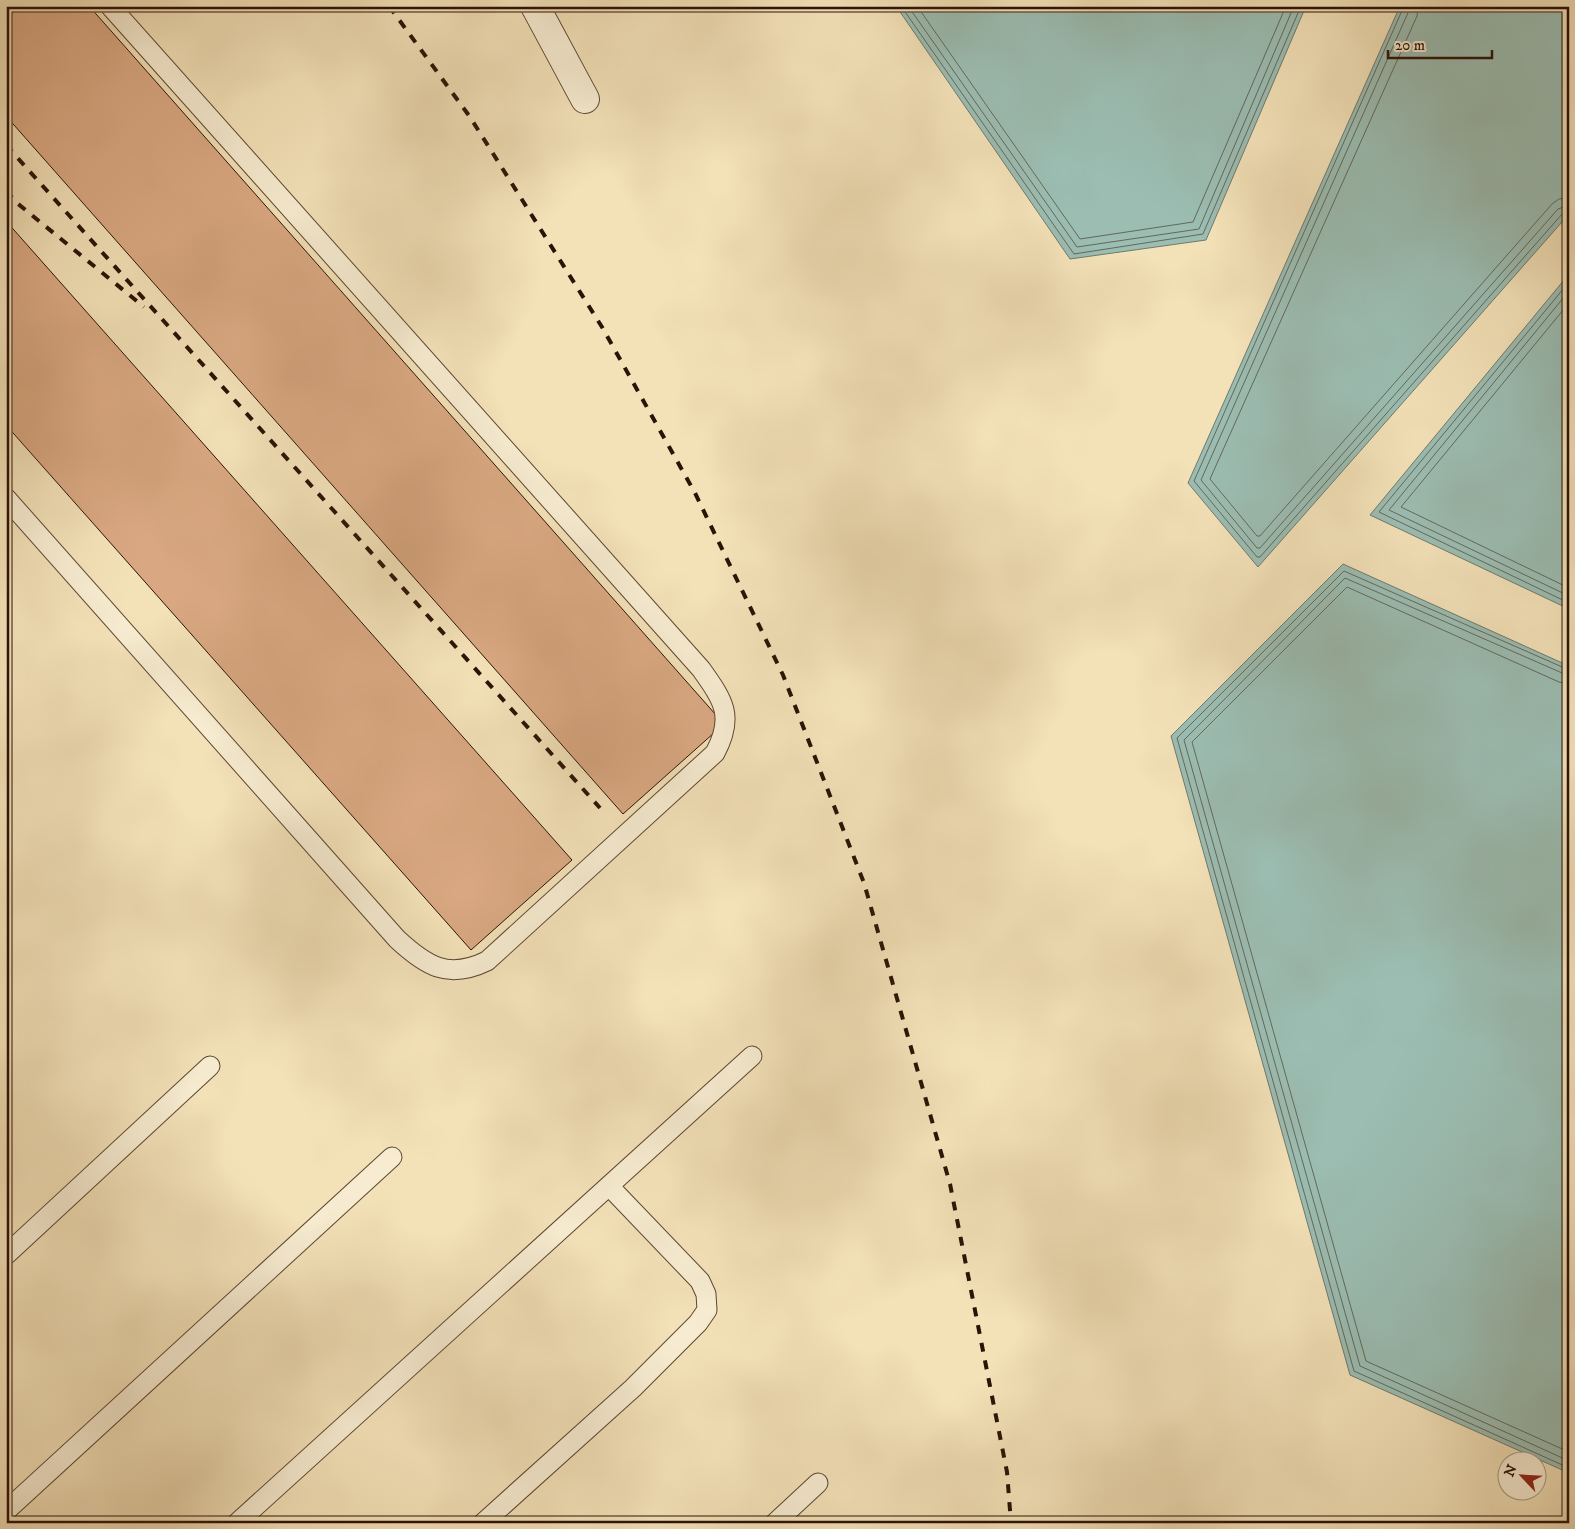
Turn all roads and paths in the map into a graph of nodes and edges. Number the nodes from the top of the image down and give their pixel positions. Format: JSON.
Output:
{"nodes":[{"id":1,"x":110,"y":6,"type":"edge"},
{"id":2,"x":535,"y":6,"type":"edge"},
{"id":3,"x":585,"y":99,"type":"dead end"},
{"id":4,"x":6,"y":498,"type":"edge"},
{"id":5,"x":752,"y":1056,"type":"dead end"},
{"id":6,"x":210,"y":1066,"type":"dead end"},
{"id":7,"x":392,"y":1157,"type":"dead end"},
{"id":8,"x":609,"y":1186,"type":"junction"},
{"id":9,"x":6,"y":1255,"type":"edge"},
{"id":10,"x":818,"y":1483,"type":"dead end"},
{"id":11,"x":6,"y":1511,"type":"edge"},
{"id":12,"x":237,"y":1523,"type":"edge"},
{"id":13,"x":483,"y":1523,"type":"edge"},
{"id":14,"x":776,"y":1523,"type":"edge"}],
"edges":[{"from":1,"to":4,"type":"lane"},
{"from":2,"to":3,"type":"street"},
{"from":5,"to":8,"type":"lane"},
{"from":6,"to":9,"type":"lane"},
{"from":7,"to":11,"type":"lane"},
{"from":8,"to":12,"type":"lane"},
{"from":8,"to":13,"type":"lane"},
{"from":10,"to":14,"type":"lane"}]}
